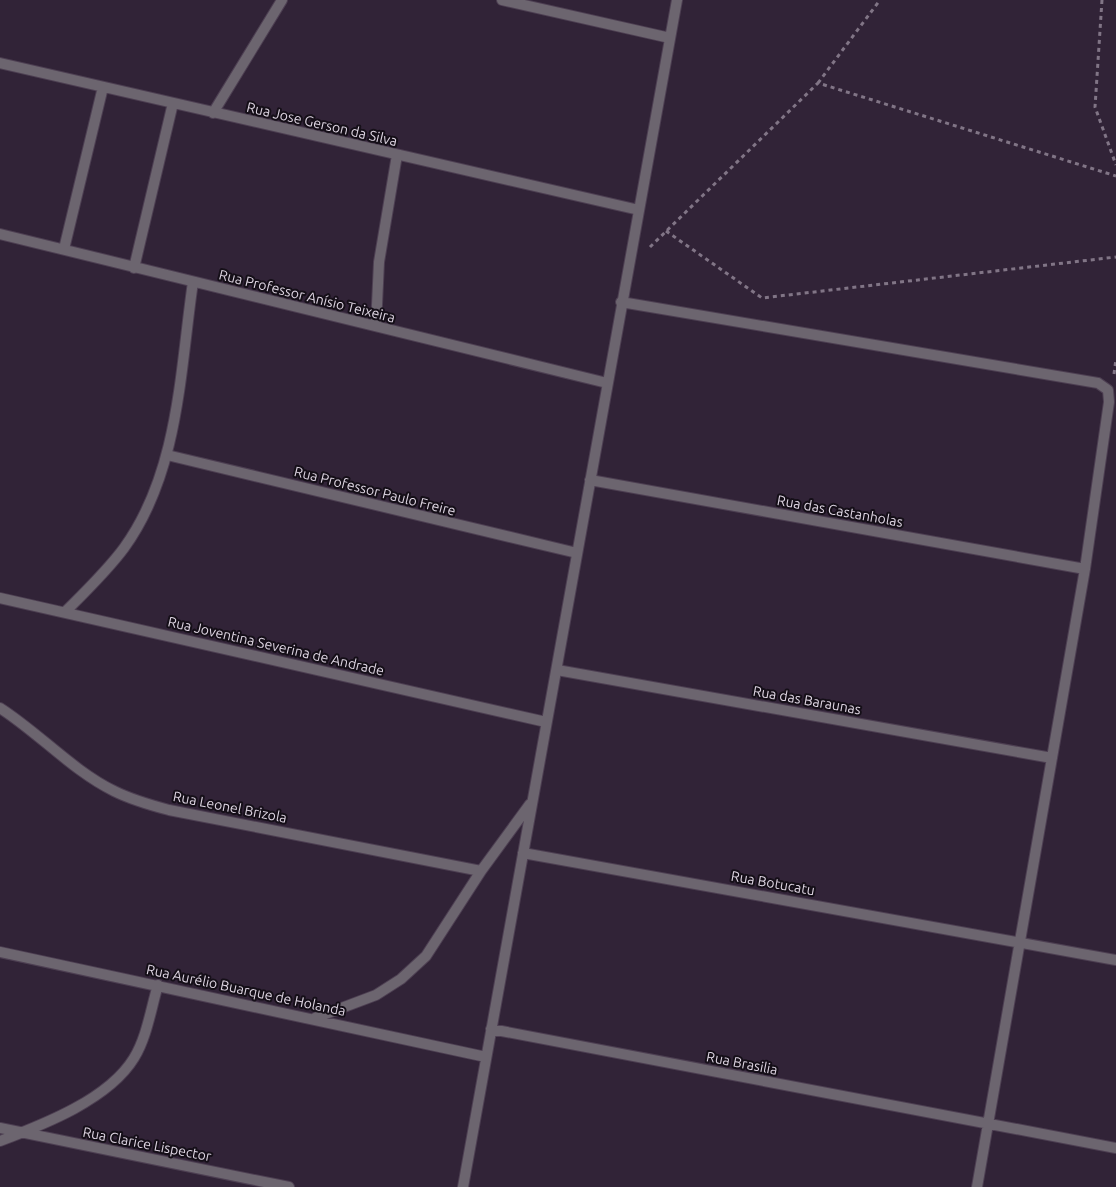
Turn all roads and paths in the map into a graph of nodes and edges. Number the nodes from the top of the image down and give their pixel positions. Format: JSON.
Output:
{"nodes":[{"id":1,"x":282,"y":0,"type":"edge"},
{"id":2,"x":502,"y":0,"type":"edge"},
{"id":3,"x":677,"y":0,"type":"edge"},
{"id":4,"x":880,"y":0,"type":"edge"},
{"id":5,"x":1102,"y":0,"type":"edge"},
{"id":6,"x":670,"y":38,"type":"junction"},
{"id":7,"x":0,"y":63,"type":"edge"},
{"id":8,"x":818,"y":83,"type":"junction"},
{"id":9,"x":103,"y":87,"type":"junction"},
{"id":10,"x":173,"y":103,"type":"junction"},
{"id":11,"x":213,"y":113,"type":"junction"},
{"id":12,"x":396,"y":155,"type":"junction"},
{"id":13,"x":1116,"y":165,"type":"edge"},
{"id":14,"x":1116,"y":176,"type":"edge"},
{"id":15,"x":639,"y":210,"type":"junction"},
{"id":16,"x":666,"y":231,"type":"junction"},
{"id":17,"x":0,"y":234,"type":"edge"},
{"id":18,"x":64,"y":249,"type":"junction"},
{"id":19,"x":1116,"y":257,"type":"edge"},
{"id":20,"x":134,"y":268,"type":"junction"},
{"id":21,"x":628,"y":268,"type":"junction"},
{"id":22,"x":192,"y":282,"type":"junction"},
{"id":23,"x":621,"y":302,"type":"junction"},
{"id":24,"x":376,"y":326,"type":"junction"},
{"id":25,"x":607,"y":383,"type":"junction"},
{"id":26,"x":167,"y":455,"type":"junction"},
{"id":27,"x":590,"y":480,"type":"junction"},
{"id":28,"x":577,"y":554,"type":"junction"},
{"id":29,"x":1085,"y":569,"type":"junction"},
{"id":30,"x":0,"y":598,"type":"edge"},
{"id":31,"x":65,"y":612,"type":"junction"},
{"id":32,"x":557,"y":670,"type":"junction"},
{"id":33,"x":0,"y":708,"type":"edge"},
{"id":34,"x":546,"y":722,"type":"junction"},
{"id":35,"x":1052,"y":758,"type":"junction"},
{"id":36,"x":532,"y":801,"type":"junction"},
{"id":37,"x":523,"y":853,"type":"junction"},
{"id":38,"x":481,"y":871,"type":"junction"},
{"id":39,"x":1019,"y":941,"type":"junction"},
{"id":40,"x":0,"y":952,"type":"edge"},
{"id":41,"x":1116,"y":960,"type":"edge"},
{"id":42,"x":158,"y":985,"type":"junction"},
{"id":43,"x":315,"y":1018,"type":"junction"},
{"id":44,"x":491,"y":1029,"type":"junction"},
{"id":45,"x":486,"y":1057,"type":"junction"},
{"id":46,"x":988,"y":1124,"type":"junction"},
{"id":47,"x":0,"y":1128,"type":"edge"},
{"id":48,"x":21,"y":1133,"type":"junction"},
{"id":49,"x":0,"y":1140,"type":"edge"},
{"id":50,"x":1116,"y":1148,"type":"edge"},
{"id":51,"x":289,"y":1187,"type":"edge"},
{"id":52,"x":463,"y":1187,"type":"edge"},
{"id":53,"x":977,"y":1187,"type":"edge"}],
"edges":[{"from":1,"to":11,"type":"street"},
{"from":2,"to":6,"type":"street"},
{"from":3,"to":6,"type":"street"},
{"from":4,"to":8,"type":"path"},
{"from":5,"to":13,"type":"path"},
{"from":6,"to":15,"type":"street"},
{"from":7,"to":9,"type":"street","name":"Rua Jose Gerson da Silva"},
{"from":8,"to":14,"type":"path"},
{"from":8,"to":16,"type":"path"},
{"from":9,"to":10,"type":"street","name":"Rua Jose Gerson da Silva"},
{"from":9,"to":18,"type":"street"},
{"from":10,"to":11,"type":"street","name":"Rua Jose Gerson da Silva"},
{"from":10,"to":20,"type":"street"},
{"from":11,"to":12,"type":"street","name":"Rua Jose Gerson da Silva"},
{"from":12,"to":15,"type":"street","name":"Rua Jose Gerson da Silva"},
{"from":12,"to":24,"type":"street"},
{"from":15,"to":21,"type":"street"},
{"from":16,"to":19,"type":"path"},
{"from":16,"to":21,"type":"path"},
{"from":17,"to":18,"type":"street","name":"Rua Professor Anísio Teixeira"},
{"from":18,"to":20,"type":"street","name":"Rua Professor Anísio Teixeira"},
{"from":20,"to":22,"type":"street","name":"Rua Professor Anísio Teixeira"},
{"from":21,"to":23,"type":"street"},
{"from":22,"to":24,"type":"street","name":"Rua Professor Anísio Teixeira"},
{"from":22,"to":26,"type":"street"},
{"from":23,"to":25,"type":"street"},
{"from":23,"to":29,"type":"street"},
{"from":24,"to":25,"type":"street","name":"Rua Professor Anísio Teixeira"},
{"from":25,"to":27,"type":"street"},
{"from":26,"to":28,"type":"street","name":"Rua Professor Paulo Freire"},
{"from":26,"to":31,"type":"street"},
{"from":27,"to":28,"type":"street"},
{"from":27,"to":29,"type":"street","name":"Rua das Castanholas"},
{"from":28,"to":32,"type":"street"},
{"from":29,"to":35,"type":"street"},
{"from":30,"to":31,"type":"street","name":"Rua Joventina Severina de Andrade"},
{"from":31,"to":34,"type":"street","name":"Rua Joventina Severina de Andrade"},
{"from":32,"to":34,"type":"street"},
{"from":32,"to":35,"type":"street","name":"Rua das Baraunas"},
{"from":33,"to":38,"type":"street","name":"Rua Leonel Brizola"},
{"from":34,"to":36,"type":"street"},
{"from":35,"to":39,"type":"street"},
{"from":36,"to":37,"type":"street"},
{"from":36,"to":38,"type":"street"},
{"from":37,"to":39,"type":"street","name":"Rua Botucatu"},
{"from":37,"to":44,"type":"street"},
{"from":38,"to":43,"type":"street"},
{"from":39,"to":41,"type":"street","name":"Rua Botucatu"},
{"from":39,"to":46,"type":"street"},
{"from":40,"to":42,"type":"street","name":"Rua Aurélio Buarque de Holanda"},
{"from":42,"to":43,"type":"street","name":"Rua Aurélio Buarque de Holanda"},
{"from":42,"to":48,"type":"street"},
{"from":43,"to":45,"type":"street","name":"Rua Aurélio Buarque de Holanda"},
{"from":44,"to":45,"type":"street"},
{"from":44,"to":46,"type":"street","name":"Rua Brasilia"},
{"from":45,"to":52,"type":"street"},
{"from":46,"to":50,"type":"street","name":"Rua Brasilia"},
{"from":46,"to":53,"type":"street"},
{"from":47,"to":48,"type":"street","name":"Rua Clarice Lispector"},
{"from":48,"to":49,"type":"street"},
{"from":48,"to":51,"type":"street","name":"Rua Clarice Lispector"}]}
